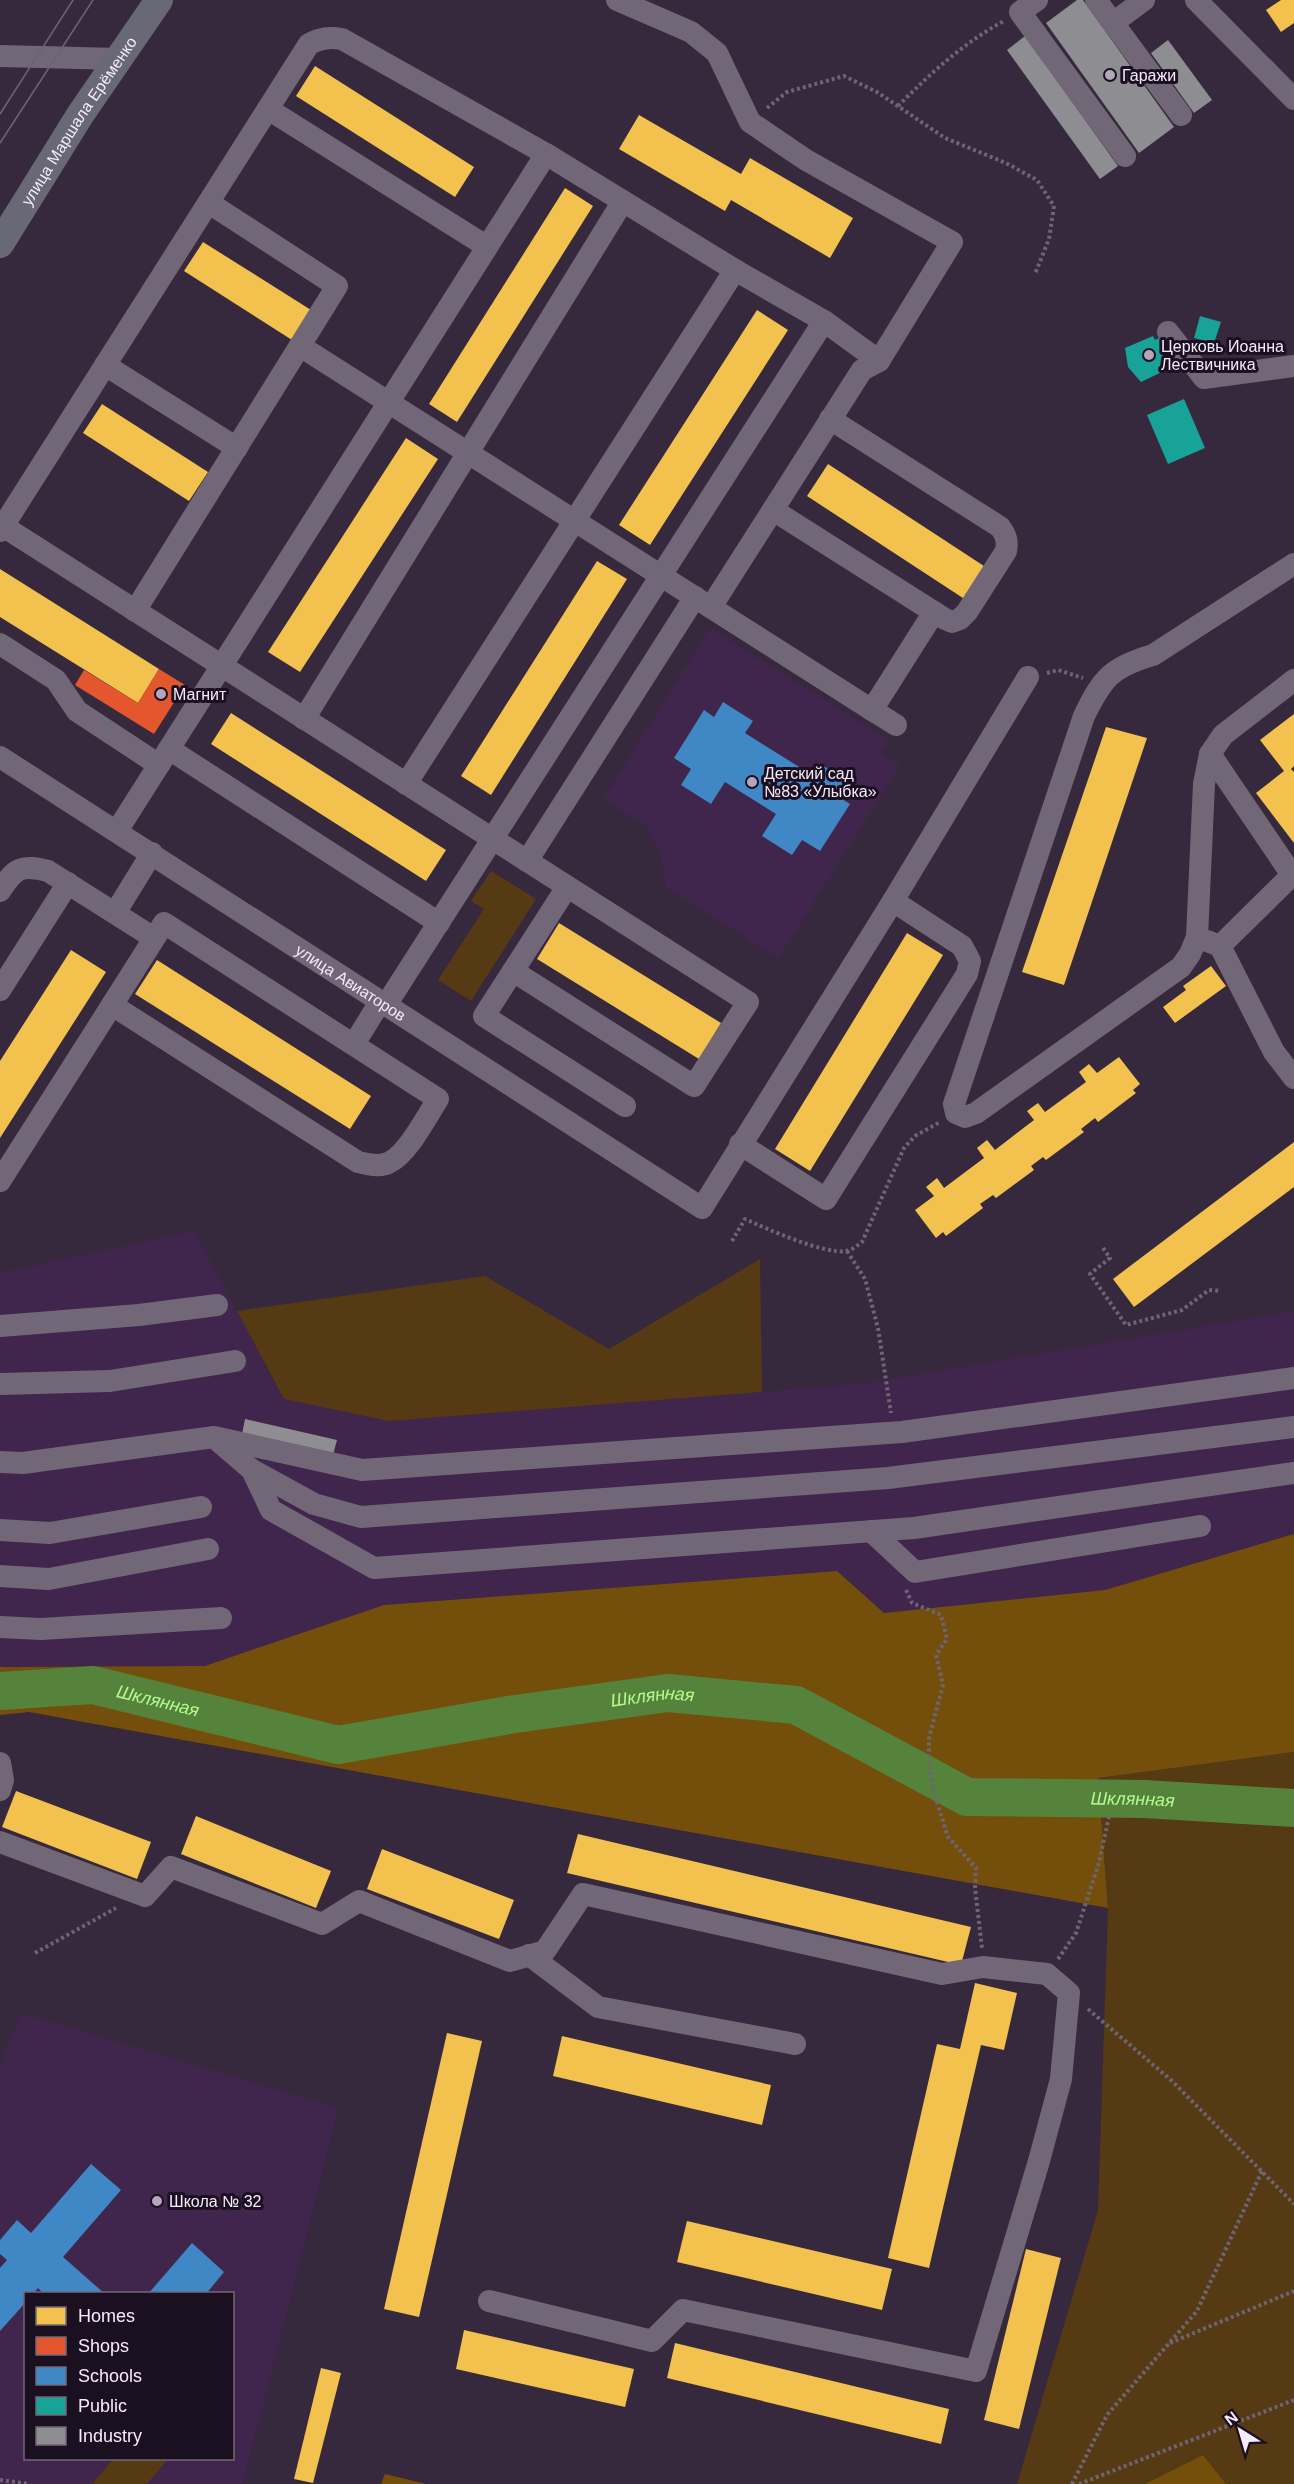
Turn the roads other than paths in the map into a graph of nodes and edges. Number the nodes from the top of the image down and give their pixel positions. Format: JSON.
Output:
{"nodes":[{"id":1,"x":159,"y":0,"type":"edge"},
{"id":2,"x":617,"y":0,"type":"edge"},
{"id":3,"x":1096,"y":0,"type":"edge"},
{"id":4,"x":1144,"y":0,"type":"edge"},
{"id":5,"x":1196,"y":0,"type":"edge"},
{"id":6,"x":1029,"y":6,"type":"edge"},
{"id":7,"x":1113,"y":23,"type":"junction"},
{"id":8,"x":0,"y":56,"type":"edge"},
{"id":9,"x":118,"y":59,"type":"junction"},
{"id":10,"x":1294,"y":99,"type":"edge"},
{"id":11,"x":268,"y":109,"type":"junction"},
{"id":12,"x":1182,"y":115,"type":"dead end"},
{"id":13,"x":546,"y":153,"type":"junction"},
{"id":14,"x":1125,"y":156,"type":"dead end"},
{"id":15,"x":623,"y":201,"type":"junction"},
{"id":16,"x":209,"y":203,"type":"junction"},
{"id":17,"x":0,"y":244,"type":"edge"},
{"id":18,"x":486,"y":246,"type":"junction"},
{"id":19,"x":735,"y":270,"type":"junction"},
{"id":20,"x":824,"y":321,"type":"junction"},
{"id":21,"x":1168,"y":332,"type":"dead end"},
{"id":22,"x":300,"y":346,"type":"junction"},
{"id":23,"x":879,"y":361,"type":"junction"},
{"id":24,"x":105,"y":365,"type":"junction"},
{"id":25,"x":1294,"y":366,"type":"edge"},
{"id":26,"x":388,"y":402,"type":"junction"},
{"id":27,"x":830,"y":419,"type":"junction"},
{"id":28,"x":237,"y":448,"type":"junction"},
{"id":29,"x":468,"y":453,"type":"junction"},
{"id":30,"x":772,"y":510,"type":"junction"},
{"id":31,"x":575,"y":520,"type":"junction"},
{"id":32,"x":1,"y":528,"type":"edge"},
{"id":33,"x":1294,"y":564,"type":"edge"},
{"id":34,"x":661,"y":575,"type":"junction"},
{"id":35,"x":703,"y":602,"type":"junction"},
{"id":36,"x":135,"y":611,"type":"junction"},
{"id":37,"x":934,"y":612,"type":"junction"},
{"id":38,"x":0,"y":644,"type":"edge"},
{"id":39,"x":221,"y":666,"type":"junction"},
{"id":40,"x":1029,"y":677,"type":"road end"},
{"id":41,"x":1294,"y":680,"type":"edge"},
{"id":42,"x":872,"y":710,"type":"junction"},
{"id":43,"x":304,"y":719,"type":"junction"},
{"id":44,"x":896,"y":726,"type":"dead end"},
{"id":45,"x":1210,"y":754,"type":"junction"},
{"id":46,"x":0,"y":756,"type":"edge"},
{"id":47,"x":164,"y":757,"type":"junction"},
{"id":48,"x":406,"y":784,"type":"junction"},
{"id":49,"x":117,"y":831,"type":"junction"},
{"id":50,"x":492,"y":839,"type":"junction"},
{"id":51,"x":152,"y":853,"type":"junction"},
{"id":52,"x":527,"y":861,"type":"junction"},
{"id":53,"x":4,"y":877,"type":"edge"},
{"id":54,"x":68,"y":883,"type":"junction"},
{"id":55,"x":567,"y":887,"type":"junction"},
{"id":56,"x":893,"y":901,"type":"junction"},
{"id":57,"x":114,"y":913,"type":"junction"},
{"id":58,"x":439,"y":923,"type":"junction"},
{"id":59,"x":1197,"y":937,"type":"junction"},
{"id":60,"x":154,"y":938,"type":"junction"},
{"id":61,"x":1220,"y":946,"type":"junction"},
{"id":62,"x":513,"y":971,"type":"junction"},
{"id":63,"x":0,"y":990,"type":"edge"},
{"id":64,"x":383,"y":1004,"type":"junction"},
{"id":65,"x":112,"y":1005,"type":"junction"},
{"id":66,"x":354,"y":1044,"type":"junction"},
{"id":67,"x":1294,"y":1078,"type":"edge"},
{"id":68,"x":625,"y":1106,"type":"dead end"},
{"id":69,"x":740,"y":1144,"type":"junction"},
{"id":70,"x":0,"y":1181,"type":"edge"},
{"id":71,"x":217,"y":1305,"type":"dead end"},
{"id":72,"x":0,"y":1326,"type":"edge"},
{"id":73,"x":235,"y":1361,"type":"dead end"},
{"id":74,"x":1294,"y":1378,"type":"edge"},
{"id":75,"x":0,"y":1384,"type":"edge"},
{"id":76,"x":1294,"y":1427,"type":"edge"},
{"id":77,"x":214,"y":1437,"type":"junction"},
{"id":78,"x":0,"y":1462,"type":"edge"},
{"id":79,"x":252,"y":1470,"type":"junction"},
{"id":80,"x":1294,"y":1473,"type":"edge"},
{"id":81,"x":201,"y":1507,"type":"dead end"},
{"id":82,"x":1200,"y":1526,"type":"dead end"},
{"id":83,"x":0,"y":1530,"type":"edge"},
{"id":84,"x":871,"y":1531,"type":"junction"},
{"id":85,"x":208,"y":1549,"type":"dead end"},
{"id":86,"x":0,"y":1576,"type":"edge"},
{"id":87,"x":221,"y":1618,"type":"dead end"},
{"id":88,"x":0,"y":1627,"type":"edge"},
{"id":89,"x":0,"y":1763,"type":"edge"},
{"id":90,"x":0,"y":1790,"type":"edge"},
{"id":91,"x":0,"y":1842,"type":"edge"},
{"id":92,"x":529,"y":1955,"type":"junction"},
{"id":93,"x":795,"y":2044,"type":"dead end"},
{"id":94,"x":489,"y":2301,"type":"dead end"}],
"edges":[{"from":1,"to":9,"type":"main road","name":"улица Маршала Ерёменко"},
{"from":2,"to":23,"type":"street"},
{"from":3,"to":7,"type":"street"},
{"from":4,"to":7,"type":"street"},
{"from":5,"to":10,"type":"street"},
{"from":6,"to":14,"type":"street"},
{"from":7,"to":12,"type":"street"},
{"from":8,"to":9,"type":"street"},
{"from":9,"to":17,"type":"main road","name":"улица Маршала Ерёменко"},
{"from":11,"to":13,"type":"street"},
{"from":11,"to":16,"type":"street"},
{"from":11,"to":18,"type":"street"},
{"from":13,"to":15,"type":"street"},
{"from":13,"to":18,"type":"street"},
{"from":15,"to":19,"type":"street"},
{"from":15,"to":29,"type":"street"},
{"from":16,"to":22,"type":"street"},
{"from":16,"to":24,"type":"street"},
{"from":18,"to":26,"type":"street"},
{"from":19,"to":20,"type":"street"},
{"from":19,"to":31,"type":"street"},
{"from":20,"to":23,"type":"street"},
{"from":20,"to":34,"type":"street"},
{"from":21,"to":25,"type":"street"},
{"from":22,"to":26,"type":"street"},
{"from":22,"to":28,"type":"street"},
{"from":23,"to":27,"type":"street"},
{"from":24,"to":28,"type":"street"},
{"from":24,"to":32,"type":"street"},
{"from":26,"to":29,"type":"street"},
{"from":26,"to":39,"type":"street"},
{"from":27,"to":30,"type":"street"},
{"from":27,"to":37,"type":"street"},
{"from":28,"to":36,"type":"street"},
{"from":29,"to":31,"type":"street"},
{"from":29,"to":43,"type":"street"},
{"from":30,"to":35,"type":"street"},
{"from":30,"to":37,"type":"street"},
{"from":31,"to":34,"type":"street"},
{"from":31,"to":48,"type":"street"},
{"from":32,"to":36,"type":"street"},
{"from":33,"to":59,"type":"street"},
{"from":34,"to":35,"type":"street"},
{"from":34,"to":50,"type":"street"},
{"from":35,"to":42,"type":"street"},
{"from":35,"to":52,"type":"street"},
{"from":36,"to":39,"type":"street"},
{"from":37,"to":42,"type":"street"},
{"from":38,"to":47,"type":"street"},
{"from":39,"to":43,"type":"street"},
{"from":39,"to":47,"type":"street"},
{"from":40,"to":56,"type":"street"},
{"from":41,"to":45,"type":"street"},
{"from":42,"to":44,"type":"street"},
{"from":43,"to":48,"type":"street"},
{"from":45,"to":59,"type":"street"},
{"from":45,"to":61,"type":"street"},
{"from":46,"to":49,"type":"street","name":"улица Авиаторов"},
{"from":47,"to":49,"type":"street"},
{"from":47,"to":58,"type":"street"},
{"from":48,"to":50,"type":"street"},
{"from":49,"to":51,"type":"street","name":"улица Авиаторов"},
{"from":50,"to":52,"type":"street"},
{"from":50,"to":58,"type":"street"},
{"from":51,"to":57,"type":"street"},
{"from":51,"to":64,"type":"street","name":"улица Авиаторов"},
{"from":52,"to":55,"type":"street"},
{"from":53,"to":54,"type":"street"},
{"from":54,"to":57,"type":"street"},
{"from":54,"to":63,"type":"street"},
{"from":55,"to":62,"type":"street"},
{"from":55,"to":62,"type":"street"},
{"from":56,"to":69,"type":"street"},
{"from":56,"to":69,"type":"street"},
{"from":57,"to":60,"type":"street"},
{"from":58,"to":64,"type":"street"},
{"from":59,"to":61,"type":"street"},
{"from":60,"to":65,"type":"street"},
{"from":60,"to":66,"type":"street"},
{"from":61,"to":67,"type":"street"},
{"from":62,"to":68,"type":"street"},
{"from":64,"to":66,"type":"street"},
{"from":64,"to":69,"type":"street","name":"улица Авиаторов"},
{"from":65,"to":66,"type":"street"},
{"from":65,"to":70,"type":"street"},
{"from":71,"to":72,"type":"street"},
{"from":73,"to":75,"type":"street"},
{"from":74,"to":77,"type":"street"},
{"from":76,"to":79,"type":"street"},
{"from":77,"to":78,"type":"street"},
{"from":77,"to":79,"type":"street"},
{"from":79,"to":84,"type":"street"},
{"from":80,"to":84,"type":"street"},
{"from":81,"to":83,"type":"street"},
{"from":82,"to":84,"type":"street"},
{"from":85,"to":86,"type":"street"},
{"from":87,"to":88,"type":"street"},
{"from":89,"to":90,"type":"street"},
{"from":91,"to":92,"type":"street"},
{"from":92,"to":93,"type":"street"},
{"from":92,"to":94,"type":"street"}]}
